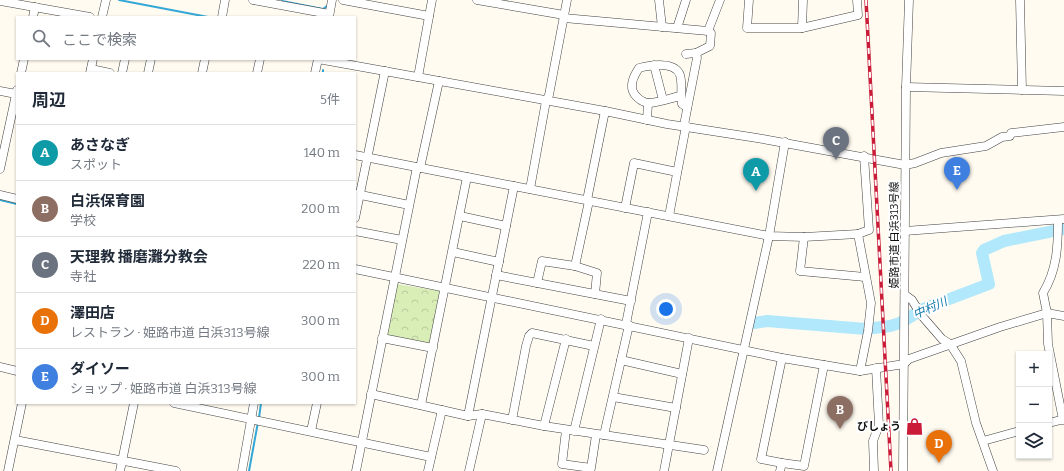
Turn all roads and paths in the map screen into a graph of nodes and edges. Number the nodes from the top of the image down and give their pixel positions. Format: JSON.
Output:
{"nodes":[{"id":1,"x":106,"y":0,"type":"edge"},
{"id":2,"x":225,"y":0,"type":"edge"},
{"id":3,"x":253,"y":0,"type":"edge"},
{"id":4,"x":332,"y":0,"type":"edge"},
{"id":5,"x":343,"y":0,"type":"edge"},
{"id":6,"x":432,"y":0,"type":"edge"},
{"id":7,"x":477,"y":0,"type":"edge"},
{"id":8,"x":566,"y":0,"type":"edge"},
{"id":9,"x":659,"y":0,"type":"edge"},
{"id":10,"x":686,"y":0,"type":"edge"},
{"id":11,"x":720,"y":0,"type":"edge"},
{"id":12,"x":749,"y":0,"type":"edge"},
{"id":13,"x":803,"y":0,"type":"edge"},
{"id":14,"x":857,"y":0,"type":"edge"},
{"id":15,"x":909,"y":0,"type":"edge"},
{"id":16,"x":1020,"y":0,"type":"edge"},
{"id":17,"x":0,"y":1,"type":"edge"},
{"id":18,"x":274,"y":2,"type":"edge"},
{"id":19,"x":35,"y":7,"type":"junction"},
{"id":20,"x":33,"y":16,"type":"edge"},
{"id":21,"x":84,"y":16,"type":"edge"},
{"id":22,"x":102,"y":16,"type":"edge"},
{"id":23,"x":222,"y":16,"type":"edge"},
{"id":24,"x":329,"y":16,"type":"edge"},
{"id":25,"x":429,"y":16,"type":"junction"},
{"id":26,"x":564,"y":17,"type":"junction"},
{"id":27,"x":662,"y":27,"type":"junction"},
{"id":28,"x":677,"y":28,"type":"junction"},
{"id":29,"x":802,"y":28,"type":"junction"},
{"id":30,"x":708,"y":31,"type":"junction"},
{"id":31,"x":696,"y":53,"type":"junction"},
{"id":32,"x":686,"y":54,"type":"dead end"},
{"id":33,"x":24,"y":60,"type":"edge"},
{"id":34,"x":93,"y":60,"type":"edge"},
{"id":35,"x":125,"y":60,"type":"edge"},
{"id":36,"x":151,"y":60,"type":"edge"},
{"id":37,"x":205,"y":60,"type":"edge"},
{"id":38,"x":260,"y":60,"type":"edge"},
{"id":39,"x":318,"y":60,"type":"edge"},
{"id":40,"x":324,"y":60,"type":"edge"},
{"id":41,"x":654,"y":65,"type":"junction"},
{"id":42,"x":91,"y":71,"type":"edge"},
{"id":43,"x":385,"y":71,"type":"junction"},
{"id":44,"x":21,"y":72,"type":"edge"},
{"id":45,"x":122,"y":72,"type":"edge"},
{"id":46,"x":148,"y":72,"type":"edge"},
{"id":47,"x":202,"y":72,"type":"edge"},
{"id":48,"x":257,"y":72,"type":"edge"},
{"id":49,"x":315,"y":72,"type":"edge"},
{"id":50,"x":418,"y":78,"type":"junction"},
{"id":51,"x":439,"y":81,"type":"junction"},
{"id":52,"x":906,"y":87,"type":"junction"},
{"id":53,"x":1022,"y":90,"type":"junction"},
{"id":54,"x":0,"y":91,"type":"edge"},
{"id":55,"x":16,"y":92,"type":"edge"},
{"id":56,"x":1064,"y":92,"type":"edge"},
{"id":57,"x":680,"y":96,"type":"junction"},
{"id":58,"x":16,"y":97,"type":"edge"},
{"id":59,"x":663,"y":100,"type":"junction"},
{"id":60,"x":546,"y":101,"type":"junction"},
{"id":61,"x":648,"y":103,"type":"junction"},
{"id":62,"x":688,"y":107,"type":"junction"},
{"id":63,"x":605,"y":111,"type":"junction"},
{"id":64,"x":647,"y":120,"type":"junction"},
{"id":65,"x":685,"y":125,"type":"junction"},
{"id":66,"x":1064,"y":127,"type":"edge"},
{"id":67,"x":785,"y":142,"type":"junction"},
{"id":68,"x":356,"y":155,"type":"edge"},
{"id":69,"x":864,"y":156,"type":"junction"},
{"id":70,"x":368,"y":158,"type":"junction"},
{"id":71,"x":905,"y":165,"type":"junction"},
{"id":72,"x":418,"y":168,"type":"junction"},
{"id":73,"x":0,"y":170,"type":"edge"},
{"id":74,"x":677,"y":172,"type":"junction"},
{"id":75,"x":467,"y":177,"type":"junction"},
{"id":76,"x":514,"y":186,"type":"junction"},
{"id":77,"x":530,"y":189,"type":"junction"},
{"id":78,"x":357,"y":194,"type":"edge"},
{"id":79,"x":0,"y":195,"type":"edge"},
{"id":80,"x":16,"y":199,"type":"edge"},
{"id":81,"x":588,"y":201,"type":"junction"},
{"id":82,"x":409,"y":205,"type":"junction"},
{"id":83,"x":356,"y":206,"type":"edge"},
{"id":84,"x":625,"y":208,"type":"junction"},
{"id":85,"x":648,"y":212,"type":"junction"},
{"id":86,"x":460,"y":216,"type":"junction"},
{"id":87,"x":669,"y":216,"type":"junction"},
{"id":88,"x":1061,"y":220,"type":"edge"},
{"id":89,"x":506,"y":226,"type":"junction"},
{"id":90,"x":356,"y":230,"type":"edge"},
{"id":91,"x":905,"y":231,"type":"junction"},
{"id":92,"x":858,"y":234,"type":"junction"},
{"id":93,"x":769,"y":236,"type":"junction"},
{"id":94,"x":804,"y":237,"type":"junction"},
{"id":95,"x":402,"y":240,"type":"junction"},
{"id":96,"x":453,"y":252,"type":"junction"},
{"id":97,"x":499,"y":262,"type":"junction"},
{"id":98,"x":575,"y":266,"type":"junction"},
{"id":99,"x":356,"y":269,"type":"edge"},
{"id":100,"x":496,"y":275,"type":"junction"},
{"id":101,"x":394,"y":277,"type":"junction"},
{"id":102,"x":865,"y":277,"type":"junction"},
{"id":103,"x":537,"y":283,"type":"junction"},
{"id":104,"x":445,"y":288,"type":"junction"},
{"id":105,"x":595,"y":294,"type":"junction"},
{"id":106,"x":905,"y":295,"type":"junction"},
{"id":107,"x":491,"y":298,"type":"junction"},
{"id":108,"x":631,"y":301,"type":"junction"},
{"id":109,"x":1047,"y":313,"type":"junction"},
{"id":110,"x":1064,"y":316,"type":"edge"},
{"id":111,"x":601,"y":319,"type":"junction"},
{"id":112,"x":628,"y":325,"type":"junction"},
{"id":113,"x":382,"y":338,"type":"junction"},
{"id":114,"x":689,"y":338,"type":"junction"},
{"id":115,"x":566,"y":339,"type":"junction"},
{"id":116,"x":950,"y":344,"type":"junction"},
{"id":117,"x":594,"y":346,"type":"junction"},
{"id":118,"x":432,"y":348,"type":"junction"},
{"id":119,"x":743,"y":350,"type":"junction"},
{"id":120,"x":782,"y":358,"type":"junction"},
{"id":121,"x":621,"y":360,"type":"junction"},
{"id":122,"x":904,"y":364,"type":"junction"},
{"id":123,"x":824,"y":365,"type":"junction"},
{"id":124,"x":0,"y":367,"type":"edge"},
{"id":125,"x":876,"y":368,"type":"junction"},
{"id":126,"x":16,"y":371,"type":"edge"},
{"id":127,"x":860,"y":371,"type":"junction"},
{"id":128,"x":682,"y":374,"type":"junction"},
{"id":129,"x":371,"y":394,"type":"junction"},
{"id":130,"x":613,"y":397,"type":"junction"},
{"id":131,"x":22,"y":404,"type":"edge"},
{"id":132,"x":134,"y":404,"type":"edge"},
{"id":133,"x":187,"y":404,"type":"edge"},
{"id":134,"x":254,"y":404,"type":"edge"},
{"id":135,"x":317,"y":404,"type":"edge"},
{"id":136,"x":421,"y":405,"type":"junction"},
{"id":137,"x":676,"y":408,"type":"junction"},
{"id":138,"x":442,"y":410,"type":"junction"},
{"id":139,"x":482,"y":414,"type":"junction"},
{"id":140,"x":468,"y":416,"type":"junction"},
{"id":141,"x":251,"y":419,"type":"junction"},
{"id":142,"x":512,"y":420,"type":"junction"},
{"id":143,"x":1063,"y":420,"type":"edge"},
{"id":144,"x":1052,"y":422,"type":"edge"},
{"id":145,"x":544,"y":426,"type":"junction"},
{"id":146,"x":311,"y":431,"type":"junction"},
{"id":147,"x":570,"y":431,"type":"junction"},
{"id":148,"x":1016,"y":432,"type":"edge"},
{"id":149,"x":596,"y":435,"type":"junction"},
{"id":150,"x":604,"y":435,"type":"junction"},
{"id":151,"x":15,"y":440,"type":"junction"},
{"id":152,"x":361,"y":441,"type":"junction"},
{"id":153,"x":984,"y":441,"type":"junction"},
{"id":154,"x":669,"y":444,"type":"junction"},
{"id":155,"x":704,"y":450,"type":"dead end"},
{"id":156,"x":431,"y":457,"type":"junction"},
{"id":157,"x":122,"y":460,"type":"junction"},
{"id":158,"x":781,"y":467,"type":"edge"},
{"id":159,"x":8,"y":471,"type":"edge"},
{"id":160,"x":120,"y":471,"type":"edge"},
{"id":161,"x":176,"y":471,"type":"edge"},
{"id":162,"x":242,"y":471,"type":"edge"},
{"id":163,"x":356,"y":471,"type":"edge"},
{"id":164,"x":428,"y":471,"type":"edge"},
{"id":165,"x":469,"y":471,"type":"edge"},
{"id":166,"x":664,"y":471,"type":"edge"},
{"id":167,"x":717,"y":471,"type":"edge"},
{"id":168,"x":874,"y":471,"type":"edge"},
{"id":169,"x":903,"y":471,"type":"edge"},
{"id":170,"x":993,"y":471,"type":"edge"}],
"edges":[{"from":1,"to":22,"type":"street"},
{"from":2,"to":23,"type":"street"},
{"from":3,"to":18,"type":"street"},
{"from":4,"to":24,"type":"street"},
{"from":5,"to":25,"type":"street"},
{"from":6,"to":25,"type":"street"},
{"from":7,"to":26,"type":"street"},
{"from":8,"to":26,"type":"street"},
{"from":9,"to":27,"type":"street"},
{"from":10,"to":28,"type":"street"},
{"from":11,"to":30,"type":"street"},
{"from":12,"to":29,"type":"street"},
{"from":13,"to":29,"type":"street"},
{"from":14,"to":29,"type":"street"},
{"from":15,"to":52,"type":"street","name":"姫路市道 白浜313号線"},
{"from":16,"to":53,"type":"street"},
{"from":17,"to":19,"type":"street"},
{"from":18,"to":24,"type":"street"},
{"from":19,"to":20,"type":"street"},
{"from":19,"to":21,"type":"street"},
{"from":25,"to":50,"type":"street"},
{"from":26,"to":27,"type":"street"},
{"from":26,"to":60,"type":"street"},
{"from":27,"to":28,"type":"street"},
{"from":28,"to":30,"type":"street"},
{"from":30,"to":31,"type":"street"},
{"from":31,"to":32,"type":"street"},
{"from":31,"to":62,"type":"street"},
{"from":33,"to":44,"type":"street"},
{"from":34,"to":42,"type":"street"},
{"from":35,"to":45,"type":"street"},
{"from":36,"to":46,"type":"street"},
{"from":37,"to":47,"type":"street"},
{"from":38,"to":48,"type":"street"},
{"from":39,"to":49,"type":"street"},
{"from":40,"to":43,"type":"street"},
{"from":41,"to":57,"type":"street"},
{"from":41,"to":59,"type":"street"},
{"from":41,"to":61,"type":"street"},
{"from":43,"to":50,"type":"street"},
{"from":43,"to":70,"type":"street"},
{"from":50,"to":51,"type":"street"},
{"from":51,"to":60,"type":"street"},
{"from":51,"to":72,"type":"street"},
{"from":52,"to":53,"type":"street"},
{"from":52,"to":71,"type":"street","name":"姫路市道 白浜313号線"},
{"from":53,"to":56,"type":"street"},
{"from":54,"to":55,"type":"street"},
{"from":57,"to":59,"type":"street"},
{"from":57,"to":62,"type":"street"},
{"from":58,"to":73,"type":"street"},
{"from":59,"to":61,"type":"street"},
{"from":60,"to":63,"type":"street"},
{"from":60,"to":77,"type":"street"},
{"from":61,"to":64,"type":"street"},
{"from":62,"to":65,"type":"street"},
{"from":63,"to":64,"type":"street"},
{"from":63,"to":81,"type":"street"},
{"from":64,"to":65,"type":"street"},
{"from":65,"to":67,"type":"street"},
{"from":65,"to":74,"type":"street"},
{"from":66,"to":71,"type":"street"},
{"from":67,"to":69,"type":"street"},
{"from":67,"to":93,"type":"street"},
{"from":68,"to":70,"type":"street"},
{"from":69,"to":71,"type":"street"},
{"from":69,"to":92,"type":"street"},
{"from":70,"to":72,"type":"street"},
{"from":70,"to":78,"type":"street"},
{"from":71,"to":91,"type":"street","name":"姫路市道 白浜313号線"},
{"from":72,"to":75,"type":"street"},
{"from":72,"to":82,"type":"street"},
{"from":74,"to":84,"type":"street"},
{"from":74,"to":87,"type":"street"},
{"from":75,"to":76,"type":"street"},
{"from":75,"to":86,"type":"street"},
{"from":76,"to":77,"type":"street"},
{"from":76,"to":89,"type":"street"},
{"from":77,"to":81,"type":"street"},
{"from":78,"to":82,"type":"street"},
{"from":78,"to":83,"type":"street"},
{"from":79,"to":80,"type":"street"},
{"from":81,"to":84,"type":"street"},
{"from":81,"to":98,"type":"street"},
{"from":82,"to":95,"type":"street"},
{"from":84,"to":85,"type":"street"},
{"from":85,"to":87,"type":"street"},
{"from":85,"to":108,"type":"street"},
{"from":86,"to":89,"type":"street"},
{"from":86,"to":96,"type":"street"},
{"from":87,"to":93,"type":"street"},
{"from":88,"to":91,"type":"street"},
{"from":88,"to":109,"type":"street"},
{"from":89,"to":97,"type":"street"},
{"from":90,"to":95,"type":"street"},
{"from":91,"to":106,"type":"street","name":"姫路市道 白浜313号線"},
{"from":92,"to":94,"type":"street"},
{"from":92,"to":102,"type":"street"},
{"from":93,"to":94,"type":"street"},
{"from":93,"to":119,"type":"street"},
{"from":94,"to":102,"type":"street"},
{"from":95,"to":101,"type":"street"},
{"from":96,"to":97,"type":"street"},
{"from":96,"to":104,"type":"street"},
{"from":97,"to":100,"type":"street"},
{"from":98,"to":103,"type":"street"},
{"from":98,"to":105,"type":"street"},
{"from":99,"to":101,"type":"street"},
{"from":100,"to":103,"type":"street"},
{"from":100,"to":107,"type":"street"},
{"from":101,"to":104,"type":"street"},
{"from":101,"to":113,"type":"street"},
{"from":102,"to":127,"type":"street"},
{"from":103,"to":105,"type":"street"},
{"from":104,"to":107,"type":"street"},
{"from":104,"to":118,"type":"street"},
{"from":105,"to":108,"type":"street"},
{"from":106,"to":116,"type":"street"},
{"from":106,"to":122,"type":"street","name":"姫路市道 白浜313号線"},
{"from":107,"to":111,"type":"street"},
{"from":107,"to":140,"type":"street"},
{"from":108,"to":112,"type":"street"},
{"from":109,"to":110,"type":"street"},
{"from":109,"to":116,"type":"street"},
{"from":109,"to":143,"type":"street"},
{"from":111,"to":112,"type":"street"},
{"from":111,"to":117,"type":"street"},
{"from":112,"to":114,"type":"street"},
{"from":112,"to":121,"type":"street"},
{"from":113,"to":118,"type":"street"},
{"from":113,"to":129,"type":"street"},
{"from":114,"to":119,"type":"street"},
{"from":114,"to":128,"type":"street"},
{"from":115,"to":117,"type":"street"},
{"from":115,"to":142,"type":"street"},
{"from":115,"to":145,"type":"street"},
{"from":116,"to":122,"type":"street"},
{"from":116,"to":153,"type":"street"},
{"from":117,"to":147,"type":"street"},
{"from":118,"to":136,"type":"street"},
{"from":119,"to":120,"type":"street"},
{"from":119,"to":167,"type":"street"},
{"from":120,"to":123,"type":"street"},
{"from":120,"to":158,"type":"street"},
{"from":121,"to":128,"type":"street"},
{"from":121,"to":130,"type":"street"},
{"from":122,"to":125,"type":"street"},
{"from":122,"to":169,"type":"street","name":"姫路市道 白浜313号線"},
{"from":123,"to":127,"type":"street"},
{"from":123,"to":158,"type":"street"},
{"from":124,"to":126,"type":"street"},
{"from":125,"to":127,"type":"street"},
{"from":125,"to":168,"type":"street"},
{"from":128,"to":137,"type":"street"},
{"from":129,"to":136,"type":"street"},
{"from":129,"to":152,"type":"street"},
{"from":130,"to":137,"type":"street"},
{"from":130,"to":150,"type":"street"},
{"from":131,"to":151,"type":"street"},
{"from":132,"to":157,"type":"street"},
{"from":133,"to":141,"type":"street"},
{"from":134,"to":141,"type":"street"},
{"from":135,"to":146,"type":"street"},
{"from":136,"to":138,"type":"street"},
{"from":137,"to":154,"type":"street"},
{"from":138,"to":140,"type":"street"},
{"from":138,"to":156,"type":"street"},
{"from":139,"to":140,"type":"street"},
{"from":139,"to":142,"type":"street"},
{"from":139,"to":165,"type":"street"},
{"from":141,"to":146,"type":"street"},
{"from":141,"to":162,"type":"street"},
{"from":142,"to":145,"type":"street"},
{"from":143,"to":144,"type":"street"},
{"from":145,"to":147,"type":"street"},
{"from":146,"to":152,"type":"street"},
{"from":147,"to":149,"type":"street"},
{"from":147,"to":149,"type":"street"},
{"from":148,"to":153,"type":"street"},
{"from":149,"to":150,"type":"street"},
{"from":150,"to":154,"type":"street"},
{"from":151,"to":157,"type":"street"},
{"from":151,"to":159,"type":"street"},
{"from":152,"to":156,"type":"street"},
{"from":152,"to":163,"type":"street"},
{"from":153,"to":170,"type":"street"},
{"from":154,"to":155,"type":"street"},
{"from":154,"to":166,"type":"street"},
{"from":156,"to":164,"type":"street"},
{"from":157,"to":160,"type":"street"},
{"from":157,"to":161,"type":"street"}]}
